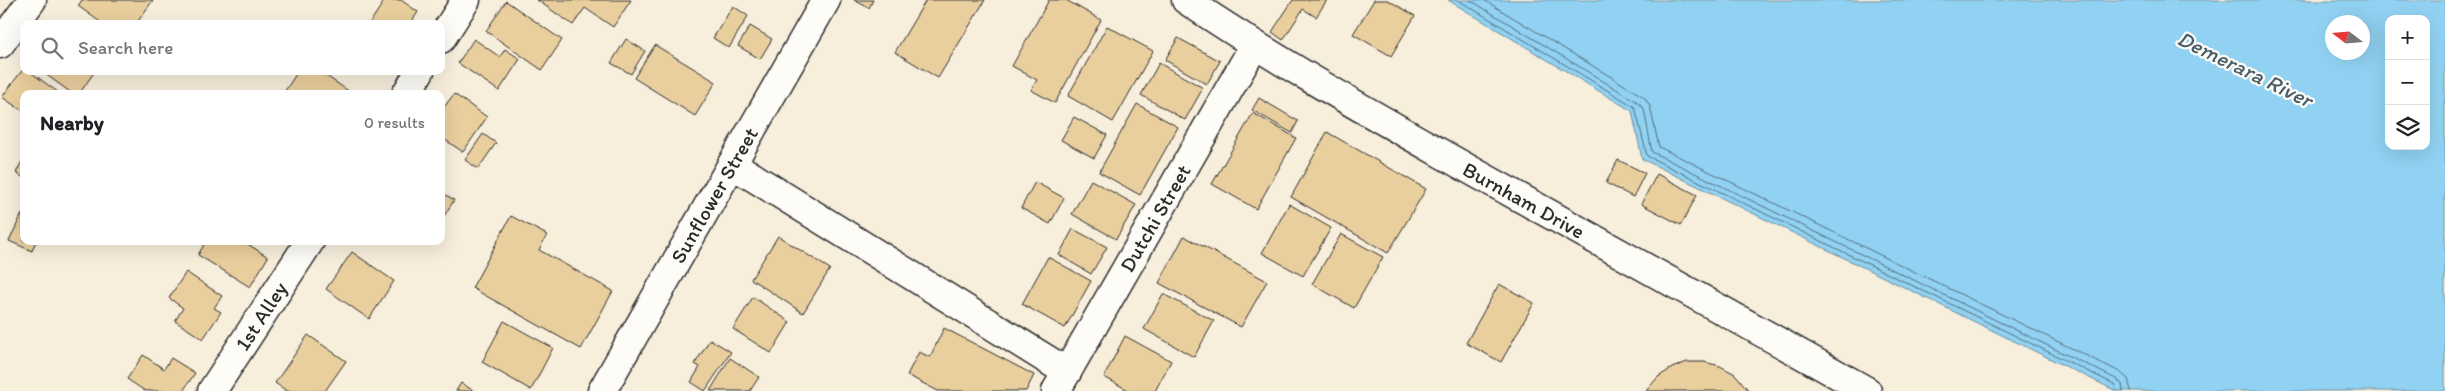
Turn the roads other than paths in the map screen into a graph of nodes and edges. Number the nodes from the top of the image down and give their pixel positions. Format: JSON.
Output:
{"nodes":[{"id":1,"x":32,"y":0,"type":"edge"},
{"id":2,"x":466,"y":0,"type":"edge"},
{"id":3,"x":826,"y":0,"type":"edge"},
{"id":4,"x":1186,"y":0,"type":"edge"},
{"id":5,"x":445,"y":33,"type":"edge"},
{"id":6,"x":0,"y":44,"type":"edge"},
{"id":7,"x":1254,"y":46,"type":"junction"},
{"id":8,"x":418,"y":75,"type":"edge"},
{"id":9,"x":408,"y":90,"type":"edge"},
{"id":10,"x":732,"y":164,"type":"junction"},
{"id":11,"x":307,"y":245,"type":"edge"},
{"id":12,"x":1062,"y":381,"type":"edge"},
{"id":13,"x":212,"y":391,"type":"edge"},
{"id":14,"x":602,"y":391,"type":"edge"},
{"id":15,"x":1867,"y":391,"type":"edge"}],
"edges":[{"from":1,"to":6,"type":"street"},
{"from":2,"to":5,"type":"street"},
{"from":3,"to":10,"type":"street","name":"Sunflower Street"},
{"from":4,"to":7,"type":"street","name":"Burnham Drive"},
{"from":7,"to":12,"type":"street","name":"Dutchi Street"},
{"from":7,"to":15,"type":"street","name":"Burnham Drive"},
{"from":8,"to":9,"type":"street"},
{"from":10,"to":12,"type":"street"},
{"from":10,"to":14,"type":"street","name":"Sunflower Street"},
{"from":11,"to":13,"type":"street","name":"1st Alley"}]}
